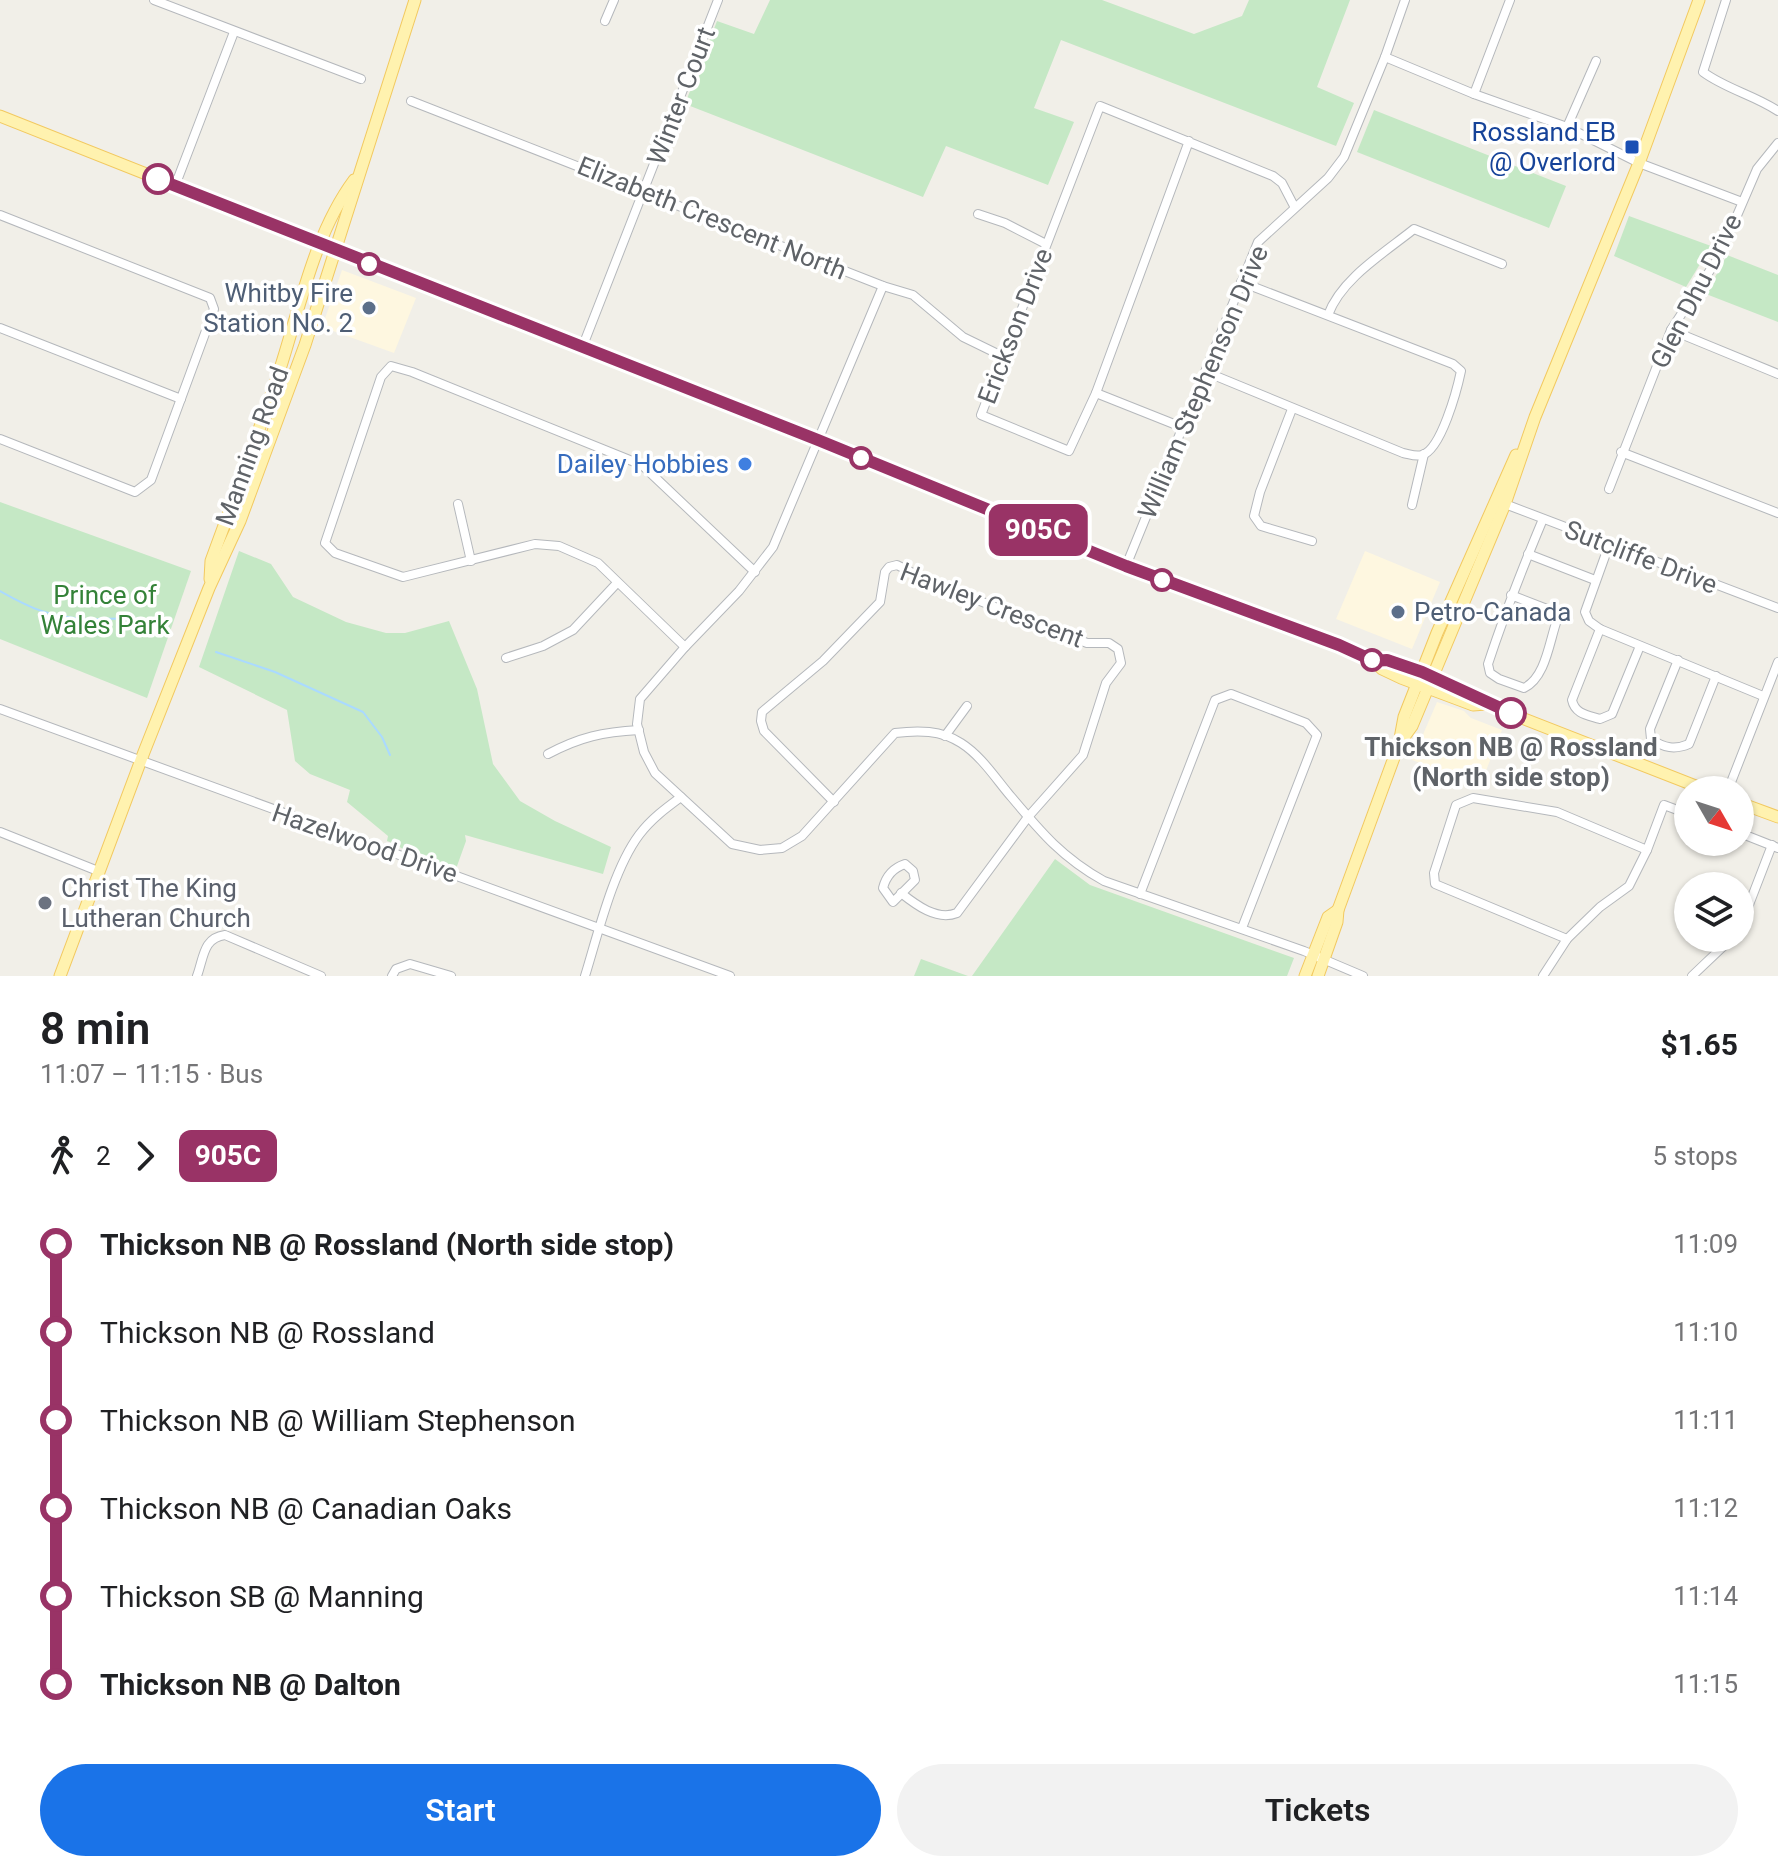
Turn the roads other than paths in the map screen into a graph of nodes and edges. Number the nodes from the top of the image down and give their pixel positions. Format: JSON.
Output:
{"nodes":[{"id":1,"x":154,"y":0,"type":"edge"},
{"id":2,"x":415,"y":0,"type":"edge"},
{"id":3,"x":614,"y":0,"type":"edge"},
{"id":4,"x":718,"y":0,"type":"edge"},
{"id":5,"x":1405,"y":0,"type":"edge"},
{"id":6,"x":1510,"y":0,"type":"edge"},
{"id":7,"x":1699,"y":0,"type":"edge"},
{"id":8,"x":1726,"y":0,"type":"edge"},
{"id":9,"x":605,"y":21,"type":"dead end"},
{"id":10,"x":234,"y":32,"type":"junction"},
{"id":11,"x":1385,"y":57,"type":"junction"},
{"id":12,"x":1596,"y":61,"type":"dead end"},
{"id":13,"x":361,"y":79,"type":"dead end"},
{"id":14,"x":1474,"y":94,"type":"junction"},
{"id":15,"x":411,"y":101,"type":"dead end"},
{"id":16,"x":1778,"y":111,"type":"edge"},
{"id":17,"x":0,"y":116,"type":"edge"},
{"id":18,"x":1567,"y":127,"type":"junction"},
{"id":19,"x":1189,"y":141,"type":"junction"},
{"id":20,"x":1778,"y":143,"type":"edge"},
{"id":21,"x":1639,"y":163,"type":"junction"},
{"id":22,"x":357,"y":174,"type":"junction"},
{"id":23,"x":175,"y":186,"type":"junction"},
{"id":24,"x":644,"y":191,"type":"junction"},
{"id":25,"x":1742,"y":202,"type":"junction"},
{"id":26,"x":1294,"y":206,"type":"junction"},
{"id":27,"x":978,"y":214,"type":"dead end"},
{"id":28,"x":0,"y":215,"type":"edge"},
{"id":29,"x":320,"y":244,"type":"junction"},
{"id":30,"x":1046,"y":244,"type":"junction"},
{"id":31,"x":333,"y":250,"type":"junction"},
{"id":32,"x":1502,"y":264,"type":"dead end"},
{"id":33,"x":1241,"y":282,"type":"junction"},
{"id":34,"x":883,"y":286,"type":"junction"},
{"id":35,"x":1328,"y":315,"type":"junction"},
{"id":36,"x":0,"y":328,"type":"edge"},
{"id":37,"x":1671,"y":330,"type":"junction"},
{"id":38,"x":582,"y":348,"type":"junction"},
{"id":39,"x":1002,"y":356,"type":"junction"},
{"id":40,"x":1206,"y":372,"type":"junction"},
{"id":41,"x":1778,"y":374,"type":"edge"},
{"id":42,"x":1096,"y":393,"type":"junction"},
{"id":43,"x":181,"y":399,"type":"junction"},
{"id":44,"x":1292,"y":409,"type":"junction"},
{"id":45,"x":1535,"y":417,"type":"junction"},
{"id":46,"x":1184,"y":428,"type":"junction"},
{"id":47,"x":0,"y":439,"type":"edge"},
{"id":48,"x":818,"y":440,"type":"junction"},
{"id":49,"x":1621,"y":452,"type":"junction"},
{"id":50,"x":1424,"y":454,"type":"junction"},
{"id":51,"x":1609,"y":489,"type":"dead end"},
{"id":52,"x":458,"y":504,"type":"dead end"},
{"id":53,"x":1505,"y":504,"type":"junction"},
{"id":54,"x":1412,"y":505,"type":"dead end"},
{"id":55,"x":1778,"y":513,"type":"edge"},
{"id":56,"x":1543,"y":519,"type":"junction"},
{"id":57,"x":1312,"y":541,"type":"dead end"},
{"id":58,"x":1609,"y":545,"type":"junction"},
{"id":59,"x":1528,"y":554,"type":"junction"},
{"id":60,"x":471,"y":561,"type":"junction"},
{"id":61,"x":1126,"y":566,"type":"junction"},
{"id":62,"x":755,"y":572,"type":"junction"},
{"id":63,"x":1595,"y":580,"type":"junction"},
{"id":64,"x":617,"y":583,"type":"junction"},
{"id":65,"x":209,"y":588,"type":"junction"},
{"id":66,"x":1511,"y":595,"type":"junction"},
{"id":67,"x":1778,"y":608,"type":"edge"},
{"id":68,"x":1600,"y":629,"type":"junction"},
{"id":69,"x":1640,"y":646,"type":"junction"},
{"id":70,"x":685,"y":647,"type":"junction"},
{"id":71,"x":506,"y":658,"type":"dead end"},
{"id":72,"x":1678,"y":660,"type":"junction"},
{"id":73,"x":1778,"y":662,"type":"edge"},
{"id":74,"x":1716,"y":676,"type":"junction"},
{"id":75,"x":1425,"y":680,"type":"junction"},
{"id":76,"x":1763,"y":696,"type":"junction"},
{"id":77,"x":967,"y":706,"type":"dead end"},
{"id":78,"x":0,"y":709,"type":"edge"},
{"id":79,"x":639,"y":730,"type":"junction"},
{"id":80,"x":945,"y":736,"type":"junction"},
{"id":81,"x":548,"y":754,"type":"dead end"},
{"id":82,"x":140,"y":761,"type":"junction"},
{"id":83,"x":1733,"y":776,"type":"edge"},
{"id":84,"x":1674,"y":777,"type":"edge"},
{"id":85,"x":681,"y":797,"type":"junction"},
{"id":86,"x":834,"y":802,"type":"junction"},
{"id":87,"x":1754,"y":808,"type":"edge"},
{"id":88,"x":1674,"y":809,"type":"edge"},
{"id":89,"x":1028,"y":817,"type":"junction"},
{"id":90,"x":1778,"y":817,"type":"edge"},
{"id":91,"x":0,"y":832,"type":"edge"},
{"id":92,"x":1754,"y":839,"type":"edge"},
{"id":93,"x":1775,"y":847,"type":"edge"},
{"id":94,"x":1647,"y":850,"type":"junction"},
{"id":95,"x":98,"y":871,"type":"junction"},
{"id":96,"x":901,"y":893,"type":"junction"},
{"id":97,"x":1140,"y":894,"type":"junction"},
{"id":98,"x":1754,"y":896,"type":"edge"},
{"id":99,"x":600,"y":928,"type":"junction"},
{"id":100,"x":1242,"y":928,"type":"junction"},
{"id":101,"x":1567,"y":939,"type":"junction"},
{"id":102,"x":1717,"y":952,"type":"edge"},
{"id":103,"x":1319,"y":957,"type":"junction"},
{"id":104,"x":718,"y":974,"type":"edge"},
{"id":105,"x":60,"y":976,"type":"edge"},
{"id":106,"x":197,"y":976,"type":"edge"},
{"id":107,"x":321,"y":976,"type":"edge"},
{"id":108,"x":392,"y":976,"type":"edge"},
{"id":109,"x":451,"y":976,"type":"edge"},
{"id":110,"x":585,"y":976,"type":"edge"},
{"id":111,"x":730,"y":976,"type":"edge"},
{"id":112,"x":1305,"y":976,"type":"edge"},
{"id":113,"x":1318,"y":976,"type":"edge"},
{"id":114,"x":1363,"y":976,"type":"edge"},
{"id":115,"x":1543,"y":976,"type":"edge"},
{"id":116,"x":1692,"y":976,"type":"edge"}],
"edges":[{"from":1,"to":10,"type":"street"},
{"from":2,"to":22,"type":"main road","name":"Manning Road"},
{"from":3,"to":9,"type":"street"},
{"from":4,"to":24,"type":"street","name":"Winter Court"},
{"from":5,"to":11,"type":"street","name":"William Stephenson Drive"},
{"from":6,"to":14,"type":"street"},
{"from":7,"to":21,"type":"main road"},
{"from":8,"to":16,"type":"street"},
{"from":10,"to":13,"type":"street"},
{"from":10,"to":23,"type":"street"},
{"from":11,"to":14,"type":"street"},
{"from":11,"to":26,"type":"street","name":"William Stephenson Drive"},
{"from":12,"to":18,"type":"street"},
{"from":14,"to":18,"type":"street"},
{"from":15,"to":24,"type":"street","name":"Elizabeth Crescent North"},
{"from":17,"to":23,"type":"main road"},
{"from":18,"to":21,"type":"street"},
{"from":19,"to":26,"type":"street","name":"Erickson Drive"},
{"from":19,"to":30,"type":"street","name":"Erickson Drive"},
{"from":19,"to":42,"type":"street","name":"Erickson Drive"},
{"from":20,"to":25,"type":"street","name":"Glen Dhu Drive"},
{"from":21,"to":25,"type":"street"},
{"from":21,"to":45,"type":"main road"},
{"from":22,"to":29,"type":"main road","name":"Manning Road"},
{"from":22,"to":31,"type":"main road","name":"Manning Road"},
{"from":23,"to":29,"type":"main road"},
{"from":24,"to":34,"type":"street","name":"Elizabeth Crescent North"},
{"from":24,"to":38,"type":"street","name":"Winter Court"},
{"from":25,"to":37,"type":"street","name":"Glen Dhu Drive"},
{"from":26,"to":33,"type":"street","name":"William Stephenson Drive"},
{"from":27,"to":30,"type":"street"},
{"from":28,"to":43,"type":"street"},
{"from":29,"to":31,"type":"main road"},
{"from":29,"to":65,"type":"main road","name":"Manning Road"},
{"from":30,"to":39,"type":"street","name":"Erickson Drive"},
{"from":31,"to":38,"type":"main road"},
{"from":31,"to":65,"type":"main road","name":"Manning Road"},
{"from":32,"to":35,"type":"street"},
{"from":33,"to":35,"type":"street"},
{"from":33,"to":40,"type":"street","name":"William Stephenson Drive"},
{"from":34,"to":39,"type":"street","name":"Elizabeth Crescent North"},
{"from":34,"to":48,"type":"street"},
{"from":35,"to":50,"type":"street"},
{"from":36,"to":43,"type":"street"},
{"from":37,"to":41,"type":"street"},
{"from":37,"to":49,"type":"street","name":"Glen Dhu Drive"},
{"from":38,"to":48,"type":"main road"},
{"from":39,"to":42,"type":"street","name":"Erickson Drive"},
{"from":40,"to":44,"type":"street"},
{"from":40,"to":46,"type":"street","name":"William Stephenson Drive"},
{"from":42,"to":46,"type":"street"},
{"from":43,"to":47,"type":"street"},
{"from":44,"to":50,"type":"street"},
{"from":44,"to":57,"type":"street"},
{"from":45,"to":53,"type":"main road"},
{"from":45,"to":75,"type":"main road"},
{"from":46,"to":61,"type":"street","name":"William Stephenson Drive"},
{"from":48,"to":61,"type":"main road"},
{"from":48,"to":62,"type":"street"},
{"from":49,"to":51,"type":"street","name":"Glen Dhu Drive"},
{"from":49,"to":55,"type":"street"},
{"from":50,"to":54,"type":"street"},
{"from":52,"to":60,"type":"street"},
{"from":53,"to":56,"type":"street","name":"Sutcliffe Drive"},
{"from":53,"to":75,"type":"main road"},
{"from":56,"to":58,"type":"street","name":"Sutcliffe Drive"},
{"from":56,"to":59,"type":"street"},
{"from":58,"to":63,"type":"street"},
{"from":58,"to":67,"type":"street","name":"Sutcliffe Drive"},
{"from":59,"to":63,"type":"street"},
{"from":59,"to":66,"type":"street"},
{"from":60,"to":62,"type":"street"},
{"from":60,"to":64,"type":"street"},
{"from":61,"to":75,"type":"main road"},
{"from":62,"to":70,"type":"street"},
{"from":63,"to":68,"type":"street"},
{"from":64,"to":70,"type":"street"},
{"from":64,"to":71,"type":"street"},
{"from":65,"to":82,"type":"main road","name":"Manning Road"},
{"from":66,"to":66,"type":"street"},
{"from":68,"to":69,"type":"street"},
{"from":68,"to":69,"type":"street"},
{"from":69,"to":72,"type":"street"},
{"from":70,"to":79,"type":"street"},
{"from":72,"to":74,"type":"street"},
{"from":72,"to":74,"type":"street"},
{"from":73,"to":76,"type":"street"},
{"from":74,"to":76,"type":"street"},
{"from":75,"to":84,"type":"main road"},
{"from":75,"to":103,"type":"main road"},
{"from":76,"to":83,"type":"street"},
{"from":77,"to":80,"type":"street"},
{"from":78,"to":82,"type":"street","name":"Hazelwood Drive"},
{"from":79,"to":81,"type":"street"},
{"from":79,"to":85,"type":"street"},
{"from":80,"to":86,"type":"street"},
{"from":80,"to":89,"type":"street"},
{"from":82,"to":95,"type":"main road","name":"Manning Road"},
{"from":82,"to":99,"type":"street","name":"Hazelwood Drive"},
{"from":85,"to":86,"type":"street"},
{"from":85,"to":99,"type":"street"},
{"from":86,"to":89,"type":"street","name":"Hawley Crescent"},
{"from":87,"to":90,"type":"main road"},
{"from":88,"to":94,"type":"street"},
{"from":89,"to":96,"type":"street"},
{"from":89,"to":97,"type":"street"},
{"from":91,"to":95,"type":"street"},
{"from":92,"to":93,"type":"street"},
{"from":93,"to":98,"type":"street"},
{"from":94,"to":101,"type":"street"},
{"from":94,"to":101,"type":"street"},
{"from":95,"to":105,"type":"main road","name":"Manning Road"},
{"from":96,"to":96,"type":"street"},
{"from":97,"to":100,"type":"street"},
{"from":97,"to":100,"type":"street"},
{"from":99,"to":104,"type":"street","name":"Hazelwood Drive"},
{"from":99,"to":110,"type":"street"},
{"from":100,"to":103,"type":"street"},
{"from":101,"to":115,"type":"street"},
{"from":102,"to":116,"type":"street"},
{"from":103,"to":112,"type":"main road"},
{"from":103,"to":113,"type":"main road"},
{"from":103,"to":114,"type":"street"},
{"from":104,"to":111,"type":"street","name":"Hazelwood Drive"},
{"from":106,"to":107,"type":"street"},
{"from":108,"to":109,"type":"street"}]}
